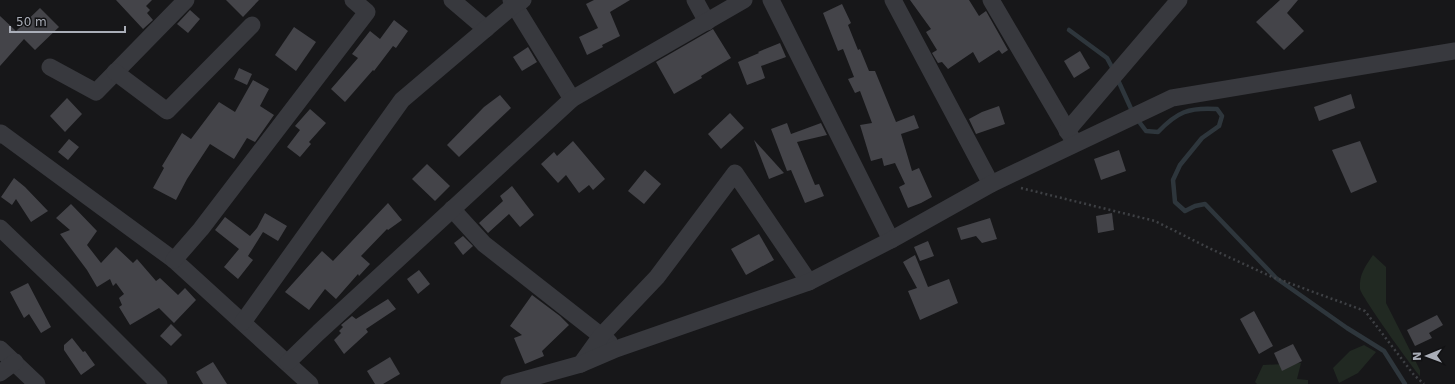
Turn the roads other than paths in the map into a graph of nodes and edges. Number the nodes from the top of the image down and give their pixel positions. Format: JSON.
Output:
{"nodes":[{"id":1,"x":353,"y":0,"type":"edge"},
{"id":2,"x":452,"y":0,"type":"edge"},
{"id":3,"x":695,"y":0,"type":"edge"},
{"id":4,"x":744,"y":0,"type":"edge"},
{"id":5,"x":771,"y":0,"type":"edge"},
{"id":6,"x":893,"y":0,"type":"edge"},
{"id":7,"x":991,"y":0,"type":"edge"},
{"id":8,"x":1179,"y":0,"type":"edge"},
{"id":9,"x":181,"y":2,"type":"edge"},
{"id":10,"x":516,"y":2,"type":"edge"},
{"id":11,"x":707,"y":22,"type":"junction"},
{"id":12,"x":252,"y":25,"type":"dead end"},
{"id":13,"x":486,"y":29,"type":"junction"},
{"id":14,"x":1455,"y":51,"type":"edge"},
{"id":15,"x":50,"y":67,"type":"dead end"},
{"id":16,"x":115,"y":72,"type":"junction"},
{"id":17,"x":572,"y":99,"type":"junction"},
{"id":18,"x":0,"y":135,"type":"edge"},
{"id":19,"x":1071,"y":137,"type":"junction"},
{"id":20,"x":991,"y":184,"type":"junction"},
{"id":21,"x":452,"y":209,"type":"junction"},
{"id":22,"x":0,"y":228,"type":"edge"},
{"id":23,"x":891,"y":240,"type":"junction"},
{"id":24,"x":174,"y":260,"type":"junction"},
{"id":25,"x":809,"y":282,"type":"junction"},
{"id":26,"x":243,"y":322,"type":"junction"},
{"id":27,"x":601,"y":336,"type":"junction"},
{"id":28,"x":0,"y":348,"type":"edge"},
{"id":29,"x":616,"y":349,"type":"junction"},
{"id":30,"x":15,"y":362,"type":"junction"},
{"id":31,"x":288,"y":362,"type":"junction"},
{"id":32,"x":582,"y":364,"type":"junction"},
{"id":33,"x":0,"y":373,"type":"edge"},
{"id":34,"x":37,"y":384,"type":"edge"},
{"id":35,"x":159,"y":384,"type":"edge"},
{"id":36,"x":310,"y":384,"type":"edge"},
{"id":37,"x":509,"y":384,"type":"edge"}],
"edges":[{"from":1,"to":24,"type":"street"},
{"from":2,"to":13,"type":"street"},
{"from":3,"to":11,"type":"street"},
{"from":4,"to":11,"type":"street"},
{"from":5,"to":23,"type":"street"},
{"from":6,"to":20,"type":"street"},
{"from":7,"to":19,"type":"street"},
{"from":8,"to":19,"type":"street"},
{"from":9,"to":16,"type":"street"},
{"from":10,"to":13,"type":"street"},
{"from":10,"to":17,"type":"street"},
{"from":11,"to":17,"type":"street"},
{"from":12,"to":16,"type":"street"},
{"from":13,"to":26,"type":"street"},
{"from":14,"to":19,"type":"street"},
{"from":15,"to":16,"type":"street"},
{"from":17,"to":21,"type":"street"},
{"from":18,"to":24,"type":"street"},
{"from":19,"to":20,"type":"street"},
{"from":20,"to":23,"type":"street"},
{"from":21,"to":27,"type":"street"},
{"from":21,"to":31,"type":"street"},
{"from":22,"to":35,"type":"street"},
{"from":23,"to":25,"type":"street"},
{"from":24,"to":26,"type":"street"},
{"from":25,"to":27,"type":"street"},
{"from":25,"to":29,"type":"street"},
{"from":26,"to":31,"type":"street"},
{"from":27,"to":29,"type":"street"},
{"from":27,"to":32,"type":"street"},
{"from":28,"to":30,"type":"street"},
{"from":29,"to":32,"type":"street"},
{"from":30,"to":33,"type":"street"},
{"from":30,"to":34,"type":"street"},
{"from":31,"to":36,"type":"street"},
{"from":32,"to":37,"type":"street"}]}
